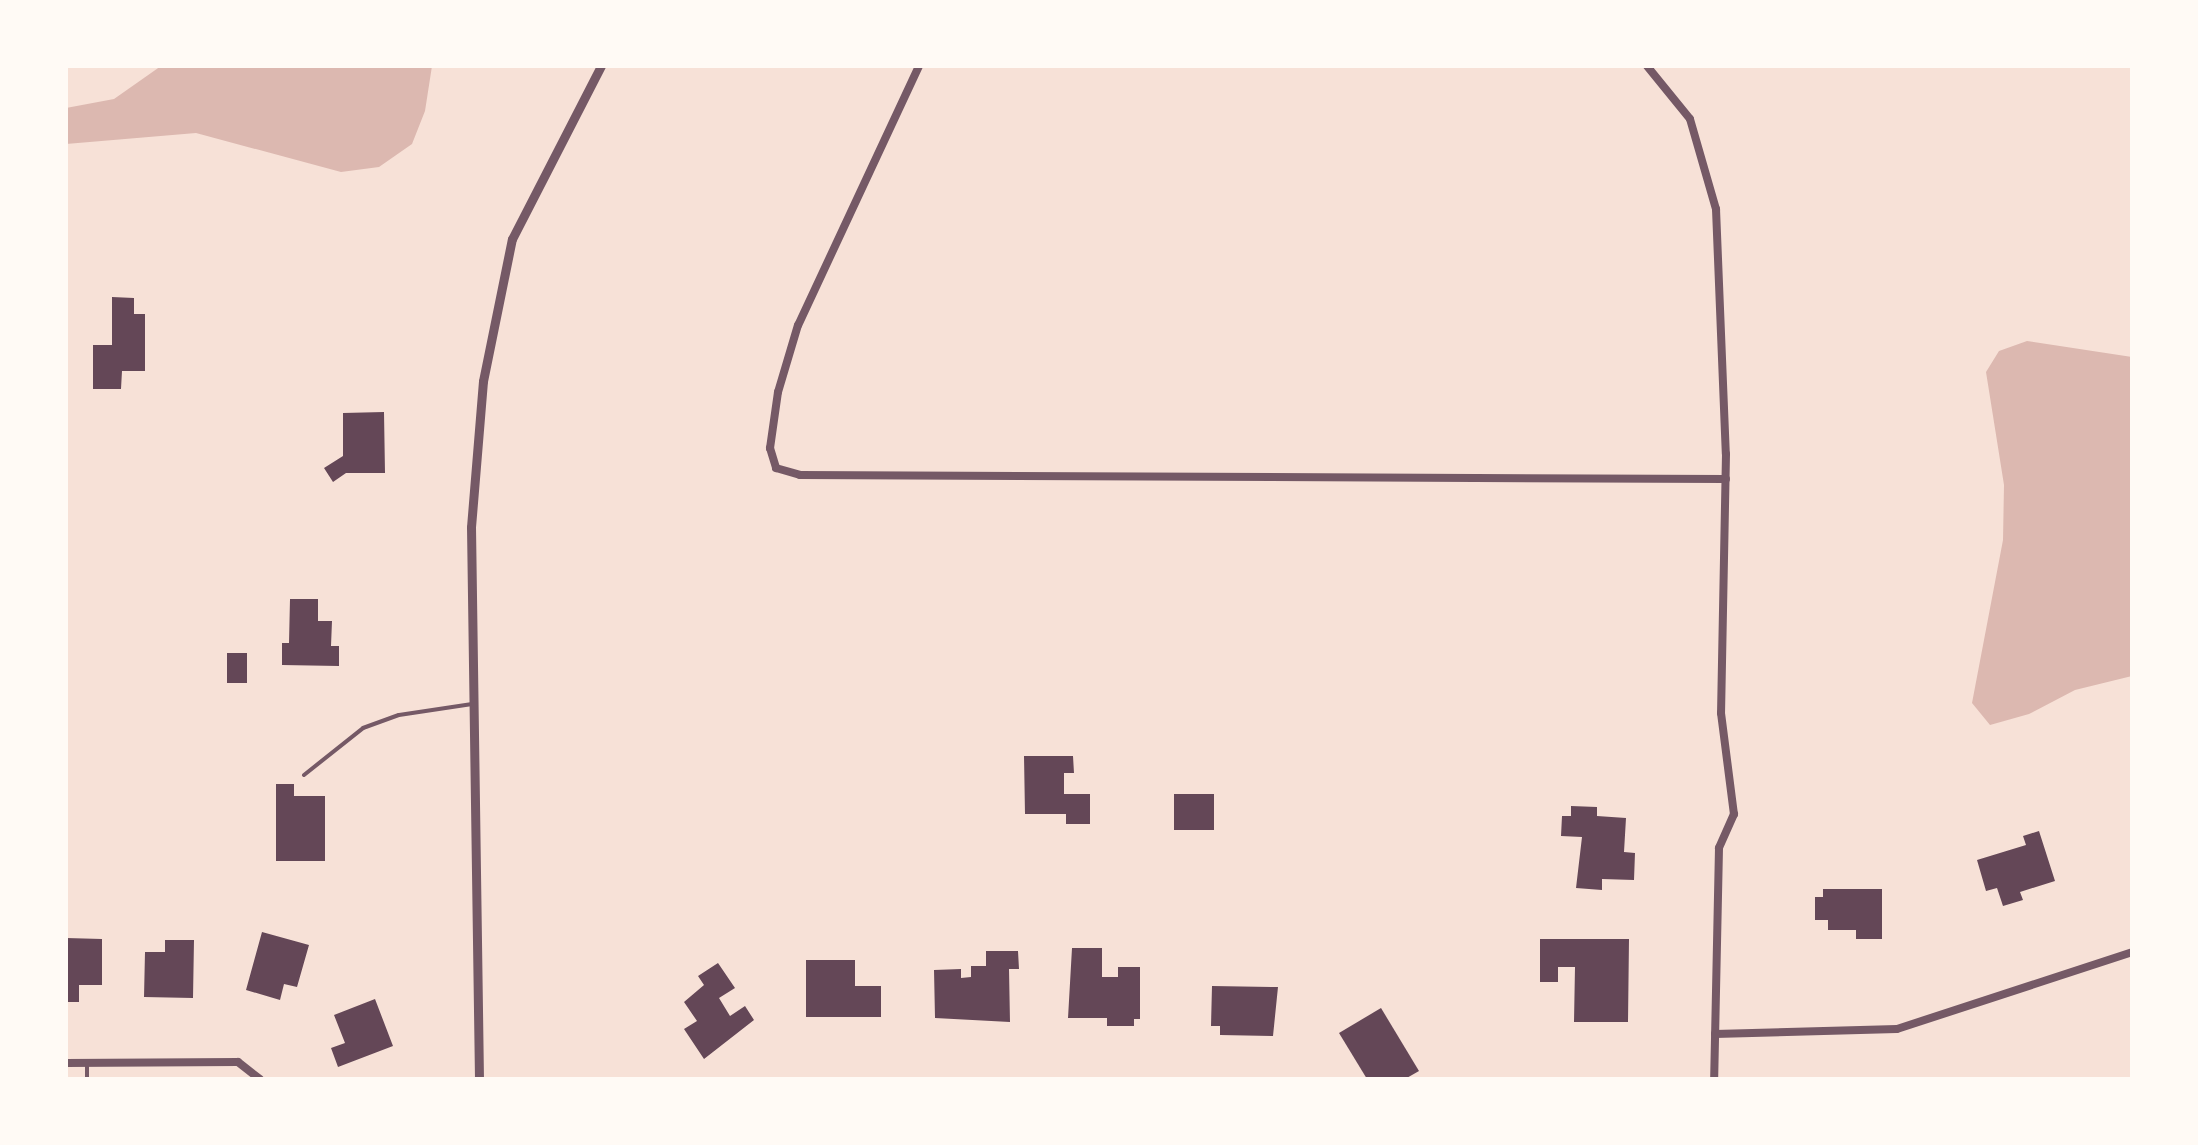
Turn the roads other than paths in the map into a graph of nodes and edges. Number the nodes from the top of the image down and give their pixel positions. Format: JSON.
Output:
{"nodes":[{"id":1,"x":601,"y":66,"type":"edge"},
{"id":2,"x":919,"y":66,"type":"edge"},
{"id":3,"x":1647,"y":66,"type":"edge"},
{"id":4,"x":1726,"y":479,"type":"junction"},
{"id":5,"x":475,"y":704,"type":"junction"},
{"id":6,"x":304,"y":775,"type":"dead end"},
{"id":7,"x":2132,"y":952,"type":"edge"},
{"id":8,"x":1715,"y":1034,"type":"junction"},
{"id":9,"x":66,"y":1063,"type":"edge"},
{"id":10,"x":87,"y":1063,"type":"junction"},
{"id":11,"x":87,"y":1079,"type":"edge"},
{"id":12,"x":260,"y":1079,"type":"edge"},
{"id":13,"x":479,"y":1079,"type":"edge"},
{"id":14,"x":1714,"y":1079,"type":"edge"}],
"edges":[{"from":1,"to":5,"type":"street"},
{"from":2,"to":4,"type":"street"},
{"from":3,"to":4,"type":"street"},
{"from":4,"to":8,"type":"street"},
{"from":5,"to":6,"type":"lane"},
{"from":5,"to":13,"type":"street"},
{"from":7,"to":8,"type":"street"},
{"from":8,"to":14,"type":"street"},
{"from":9,"to":10,"type":"street"},
{"from":10,"to":11,"type":"lane"},
{"from":10,"to":12,"type":"street"}]}
